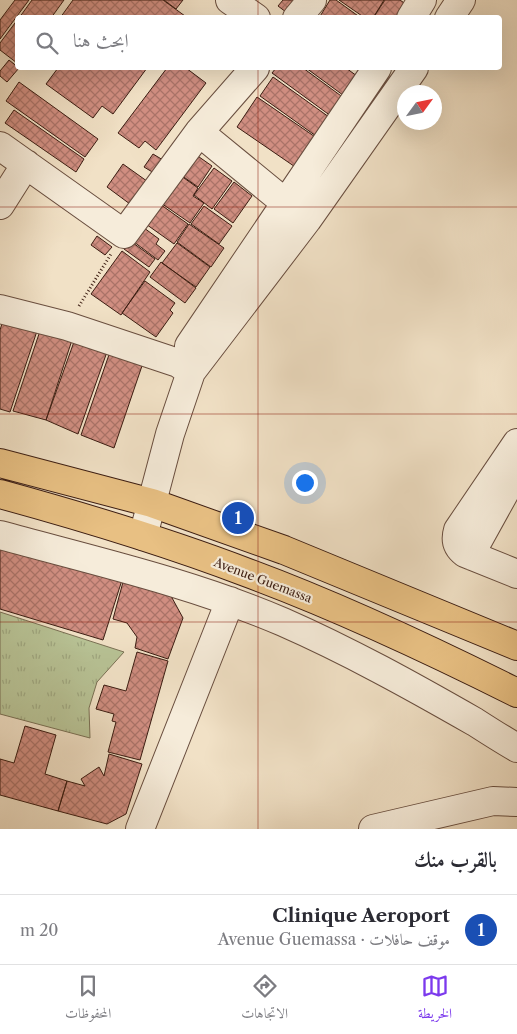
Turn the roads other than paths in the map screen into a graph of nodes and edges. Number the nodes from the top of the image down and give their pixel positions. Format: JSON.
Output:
{"nodes":[{"id":1,"x":230,"y":0,"type":"edge"},
{"id":2,"x":312,"y":0,"type":"edge"},
{"id":3,"x":462,"y":0,"type":"edge"},
{"id":4,"x":252,"y":15,"type":"edge"},
{"id":5,"x":300,"y":15,"type":"edge"},
{"id":6,"x":451,"y":15,"type":"edge"},
{"id":7,"x":253,"y":70,"type":"edge"},
{"id":8,"x":376,"y":70,"type":"edge"},
{"id":9,"x":413,"y":70,"type":"edge"},
{"id":10,"x":200,"y":132,"type":"junction"},
{"id":11,"x":0,"y":146,"type":"edge"},
{"id":12,"x":26,"y":164,"type":"junction"},
{"id":13,"x":285,"y":204,"type":"junction"},
{"id":14,"x":0,"y":205,"type":"edge"},
{"id":15,"x":308,"y":220,"type":"junction"},
{"id":16,"x":0,"y":309,"type":"edge"},
{"id":17,"x":184,"y":368,"type":"junction"},
{"id":18,"x":513,"y":462,"type":"edge"},
{"id":19,"x":0,"y":463,"type":"edge"},
{"id":20,"x":0,"y":494,"type":"edge"},
{"id":21,"x":152,"y":502,"type":"junction"},
{"id":22,"x":0,"y":535,"type":"edge"},
{"id":23,"x":143,"y":536,"type":"junction"},
{"id":24,"x":514,"y":565,"type":"edge"},
{"id":25,"x":230,"y":601,"type":"junction"},
{"id":26,"x":517,"y":646,"type":"edge"},
{"id":27,"x":517,"y":693,"type":"edge"},
{"id":28,"x":517,"y":748,"type":"edge"},
{"id":29,"x":517,"y":802,"type":"edge"},
{"id":30,"x":140,"y":829,"type":"edge"},
{"id":31,"x":373,"y":829,"type":"edge"}],
"edges":[{"from":1,"to":4,"type":"street"},
{"from":2,"to":5,"type":"street"},
{"from":3,"to":6,"type":"street"},
{"from":7,"to":10,"type":"street"},
{"from":8,"to":13,"type":"street"},
{"from":9,"to":15,"type":"street"},
{"from":10,"to":12,"type":"street"},
{"from":10,"to":13,"type":"street"},
{"from":11,"to":12,"type":"street"},
{"from":12,"to":14,"type":"street"},
{"from":13,"to":15,"type":"street"},
{"from":13,"to":17,"type":"street"},
{"from":15,"to":17,"type":"street"},
{"from":16,"to":17,"type":"street"},
{"from":17,"to":21,"type":"street"},
{"from":18,"to":24,"type":"street"},
{"from":19,"to":21,"type":"main road"},
{"from":20,"to":23,"type":"main road","name":"Avenue Guemassa"},
{"from":21,"to":23,"type":"street"},
{"from":21,"to":26,"type":"main road"},
{"from":22,"to":25,"type":"street"},
{"from":23,"to":27,"type":"main road","name":"Avenue Guemassa"},
{"from":25,"to":28,"type":"street"},
{"from":25,"to":30,"type":"street"},
{"from":29,"to":31,"type":"street"}]}
